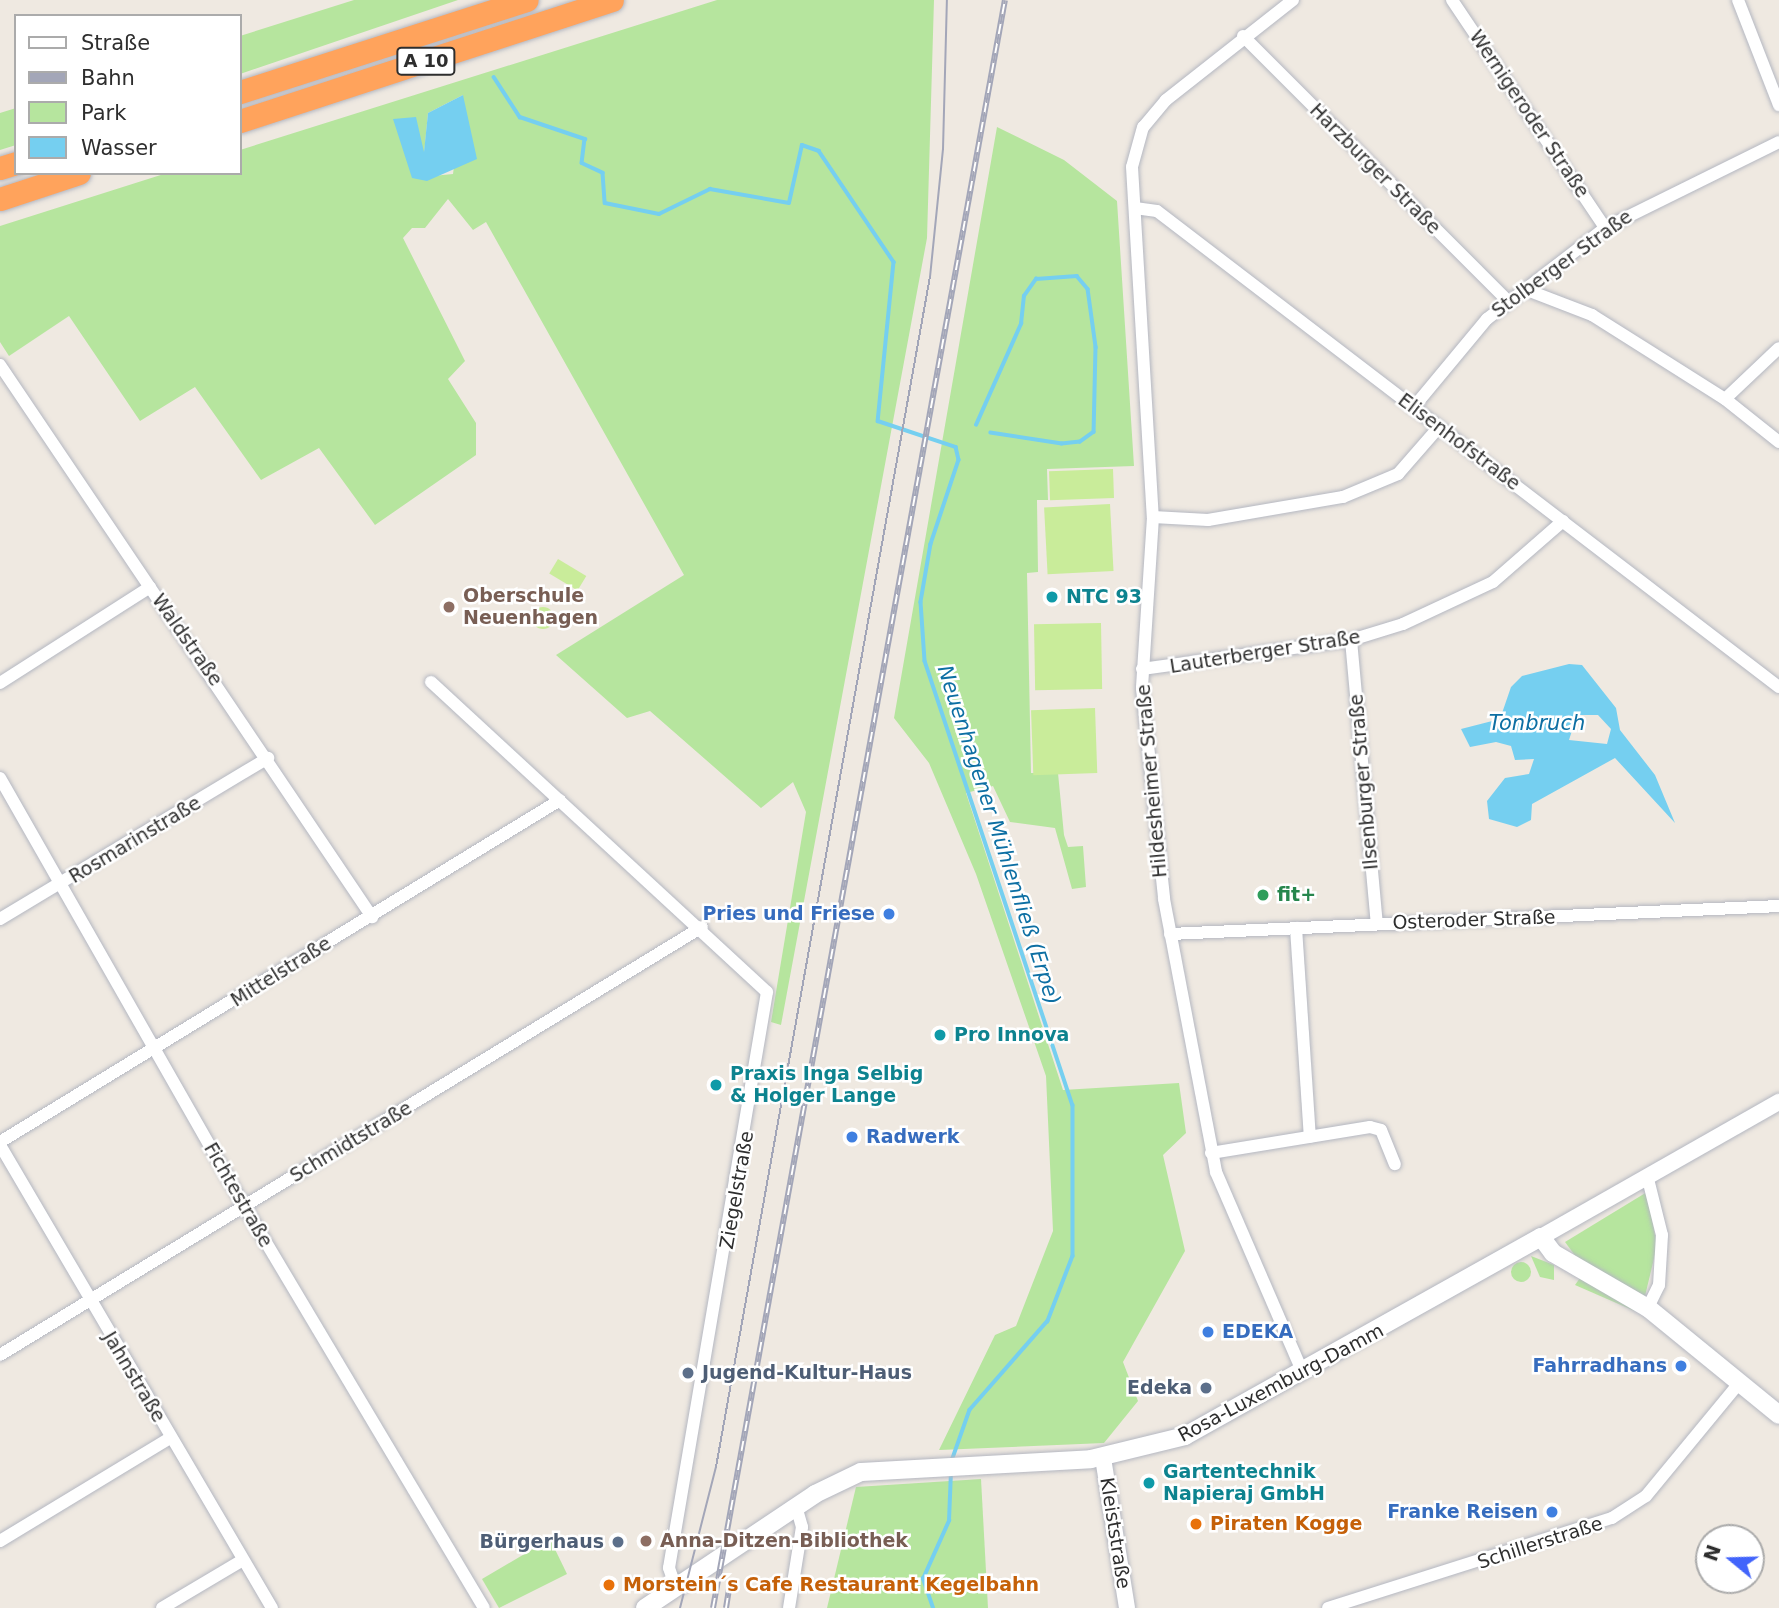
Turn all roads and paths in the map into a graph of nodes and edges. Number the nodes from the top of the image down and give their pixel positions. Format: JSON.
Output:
{"nodes":[{"id":1,"x":527,"y":0,"type":"edge"},
{"id":2,"x":612,"y":0,"type":"edge"},
{"id":3,"x":1293,"y":0,"type":"edge"},
{"id":4,"x":1452,"y":0,"type":"edge"},
{"id":5,"x":1738,"y":0,"type":"edge"},
{"id":6,"x":1243,"y":36,"type":"junction"},
{"id":7,"x":242,"y":91,"type":"edge"},
{"id":8,"x":1779,"y":105,"type":"edge"},
{"id":9,"x":242,"y":120,"type":"edge"},
{"id":10,"x":1779,"y":142,"type":"edge"},
{"id":11,"x":73,"y":175,"type":"edge"},
{"id":12,"x":0,"y":199,"type":"edge"},
{"id":13,"x":1135,"y":208,"type":"junction"},
{"id":14,"x":1605,"y":228,"type":"junction"},
{"id":15,"x":1527,"y":290,"type":"junction"},
{"id":16,"x":1508,"y":302,"type":"junction"},
{"id":17,"x":1779,"y":348,"type":"edge"},
{"id":18,"x":0,"y":365,"type":"edge"},
{"id":19,"x":1725,"y":399,"type":"junction"},
{"id":20,"x":1413,"y":408,"type":"junction"},
{"id":21,"x":1439,"y":427,"type":"junction"},
{"id":22,"x":1779,"y":442,"type":"edge"},
{"id":23,"x":1153,"y":517,"type":"junction"},
{"id":24,"x":1563,"y":521,"type":"junction"},
{"id":25,"x":150,"y":587,"type":"junction"},
{"id":26,"x":1351,"y":640,"type":"junction"},
{"id":27,"x":1142,"y":669,"type":"junction"},
{"id":28,"x":0,"y":682,"type":"edge"},
{"id":29,"x":431,"y":682,"type":"dead end"},
{"id":30,"x":1779,"y":687,"type":"edge"},
{"id":31,"x":268,"y":758,"type":"junction"},
{"id":32,"x":0,"y":778,"type":"edge"},
{"id":33,"x":560,"y":800,"type":"junction"},
{"id":34,"x":61,"y":884,"type":"junction"},
{"id":35,"x":1779,"y":906,"type":"edge"},
{"id":36,"x":372,"y":917,"type":"junction"},
{"id":37,"x":0,"y":919,"type":"edge"},
{"id":38,"x":1377,"y":924,"type":"junction"},
{"id":39,"x":702,"y":928,"type":"junction"},
{"id":40,"x":1296,"y":928,"type":"junction"},
{"id":41,"x":1170,"y":934,"type":"junction"},
{"id":42,"x":157,"y":1048,"type":"junction"},
{"id":43,"x":1779,"y":1102,"type":"edge"},
{"id":44,"x":1310,"y":1137,"type":"junction"},
{"id":45,"x":0,"y":1143,"type":"edge"},
{"id":46,"x":1211,"y":1153,"type":"junction"},
{"id":47,"x":1395,"y":1164,"type":"dead end"},
{"id":48,"x":1647,"y":1175,"type":"junction"},
{"id":49,"x":245,"y":1207,"type":"junction"},
{"id":50,"x":1541,"y":1237,"type":"junction"},
{"id":51,"x":89,"y":1302,"type":"junction"},
{"id":52,"x":1648,"y":1308,"type":"junction"},
{"id":53,"x":0,"y":1355,"type":"edge"},
{"id":54,"x":1303,"y":1373,"type":"junction"},
{"id":55,"x":1739,"y":1383,"type":"junction"},
{"id":56,"x":1779,"y":1415,"type":"edge"},
{"id":57,"x":170,"y":1438,"type":"junction"},
{"id":58,"x":1103,"y":1458,"type":"junction"},
{"id":59,"x":796,"y":1506,"type":"junction"},
{"id":60,"x":0,"y":1541,"type":"edge"},
{"id":61,"x":243,"y":1560,"type":"junction"},
{"id":62,"x":676,"y":1588,"type":"junction"},
{"id":63,"x":162,"y":1608,"type":"edge"},
{"id":64,"x":272,"y":1608,"type":"edge"},
{"id":65,"x":485,"y":1608,"type":"edge"},
{"id":66,"x":645,"y":1608,"type":"edge"},
{"id":67,"x":789,"y":1608,"type":"edge"},
{"id":68,"x":1127,"y":1608,"type":"edge"},
{"id":69,"x":1328,"y":1608,"type":"edge"}],
"edges":[{"from":1,"to":7,"type":"highway","number":"A 10"},
{"from":2,"to":9,"type":"highway","number":"A 10"},
{"from":3,"to":6,"type":"street"},
{"from":4,"to":14,"type":"street","name":"Wernigeroder Straße"},
{"from":5,"to":8,"type":"street"},
{"from":6,"to":13,"type":"street","name":"Hildesheimer Straße"},
{"from":6,"to":16,"type":"street","name":"Harzburger Straße"},
{"from":10,"to":14,"type":"street","name":"Stolberger Straße"},
{"from":11,"to":12,"type":"highway"},
{"from":13,"to":20,"type":"street","name":"Elisenhofstraße"},
{"from":13,"to":23,"type":"street","name":"Hildesheimer Straße"},
{"from":14,"to":15,"type":"street","name":"Stolberger Straße"},
{"from":15,"to":16,"type":"street","name":"Stolberger Straße"},
{"from":15,"to":19,"type":"street"},
{"from":16,"to":20,"type":"street","name":"Stolberger Straße"},
{"from":17,"to":19,"type":"street"},
{"from":18,"to":25,"type":"street","name":"Waldstraße"},
{"from":19,"to":22,"type":"street"},
{"from":20,"to":21,"type":"street","name":"Elisenhofstraße"},
{"from":21,"to":23,"type":"street"},
{"from":21,"to":24,"type":"street","name":"Elisenhofstraße"},
{"from":23,"to":27,"type":"street","name":"Hildesheimer Straße"},
{"from":24,"to":26,"type":"street","name":"Lauterberger Straße"},
{"from":24,"to":30,"type":"street","name":"Elisenhofstraße"},
{"from":25,"to":28,"type":"street"},
{"from":25,"to":31,"type":"street","name":"Waldstraße"},
{"from":26,"to":27,"type":"street","name":"Lauterberger Straße"},
{"from":26,"to":38,"type":"street","name":"Ilsenburger Straße"},
{"from":27,"to":41,"type":"street","name":"Hildesheimer Straße"},
{"from":29,"to":33,"type":"street","name":"Ziegelstraße"},
{"from":31,"to":34,"type":"street","name":"Rosmarinstraße"},
{"from":31,"to":36,"type":"street","name":"Waldstraße"},
{"from":32,"to":34,"type":"street","name":"Fichtestraße"},
{"from":33,"to":36,"type":"street","name":"Mittelstraße"},
{"from":33,"to":39,"type":"street","name":"Ziegelstraße"},
{"from":34,"to":37,"type":"street","name":"Rosmarinstraße"},
{"from":34,"to":42,"type":"street","name":"Fichtestraße"},
{"from":35,"to":38,"type":"street","name":"Osteroder Straße"},
{"from":36,"to":42,"type":"street","name":"Mittelstraße"},
{"from":38,"to":40,"type":"street","name":"Osteroder Straße"},
{"from":39,"to":49,"type":"street","name":"Schmidtstraße"},
{"from":39,"to":62,"type":"street","name":"Ziegelstraße"},
{"from":40,"to":41,"type":"street","name":"Osteroder Straße"},
{"from":40,"to":44,"type":"street"},
{"from":41,"to":46,"type":"street","name":"Hildesheimer Straße"},
{"from":42,"to":45,"type":"street","name":"Mittelstraße"},
{"from":42,"to":49,"type":"street","name":"Fichtestraße"},
{"from":43,"to":48,"type":"street","name":"Rosa-Luxemburg-Damm"},
{"from":44,"to":46,"type":"street"},
{"from":44,"to":47,"type":"street"},
{"from":45,"to":51,"type":"street","name":"Jahnstraße"},
{"from":46,"to":54,"type":"street","name":"Hildesheimer Straße"},
{"from":48,"to":50,"type":"street","name":"Rosa-Luxemburg-Damm"},
{"from":48,"to":52,"type":"street"},
{"from":49,"to":51,"type":"street","name":"Schmidtstraße"},
{"from":49,"to":65,"type":"street","name":"Fichtestraße"},
{"from":50,"to":52,"type":"main road"},
{"from":50,"to":54,"type":"main road","name":"Rosa-Luxemburg-Damm"},
{"from":51,"to":53,"type":"street","name":"Schmidtstraße"},
{"from":51,"to":57,"type":"street","name":"Jahnstraße"},
{"from":52,"to":55,"type":"main road"},
{"from":54,"to":58,"type":"main road","name":"Rosa-Luxemburg-Damm"},
{"from":55,"to":56,"type":"main road"},
{"from":55,"to":69,"type":"street","name":"Schillerstraße"},
{"from":57,"to":60,"type":"street"},
{"from":57,"to":61,"type":"street","name":"Jahnstraße"},
{"from":58,"to":59,"type":"main road","name":"Rosa-Luxemburg-Damm"},
{"from":58,"to":68,"type":"street","name":"Kleiststraße"},
{"from":59,"to":62,"type":"main road","name":"Rosa-Luxemburg-Damm"},
{"from":59,"to":67,"type":"street"},
{"from":61,"to":63,"type":"street"},
{"from":61,"to":64,"type":"street","name":"Jahnstraße"},
{"from":62,"to":66,"type":"main road","name":"Rosa-Luxemburg-Damm"}]}
